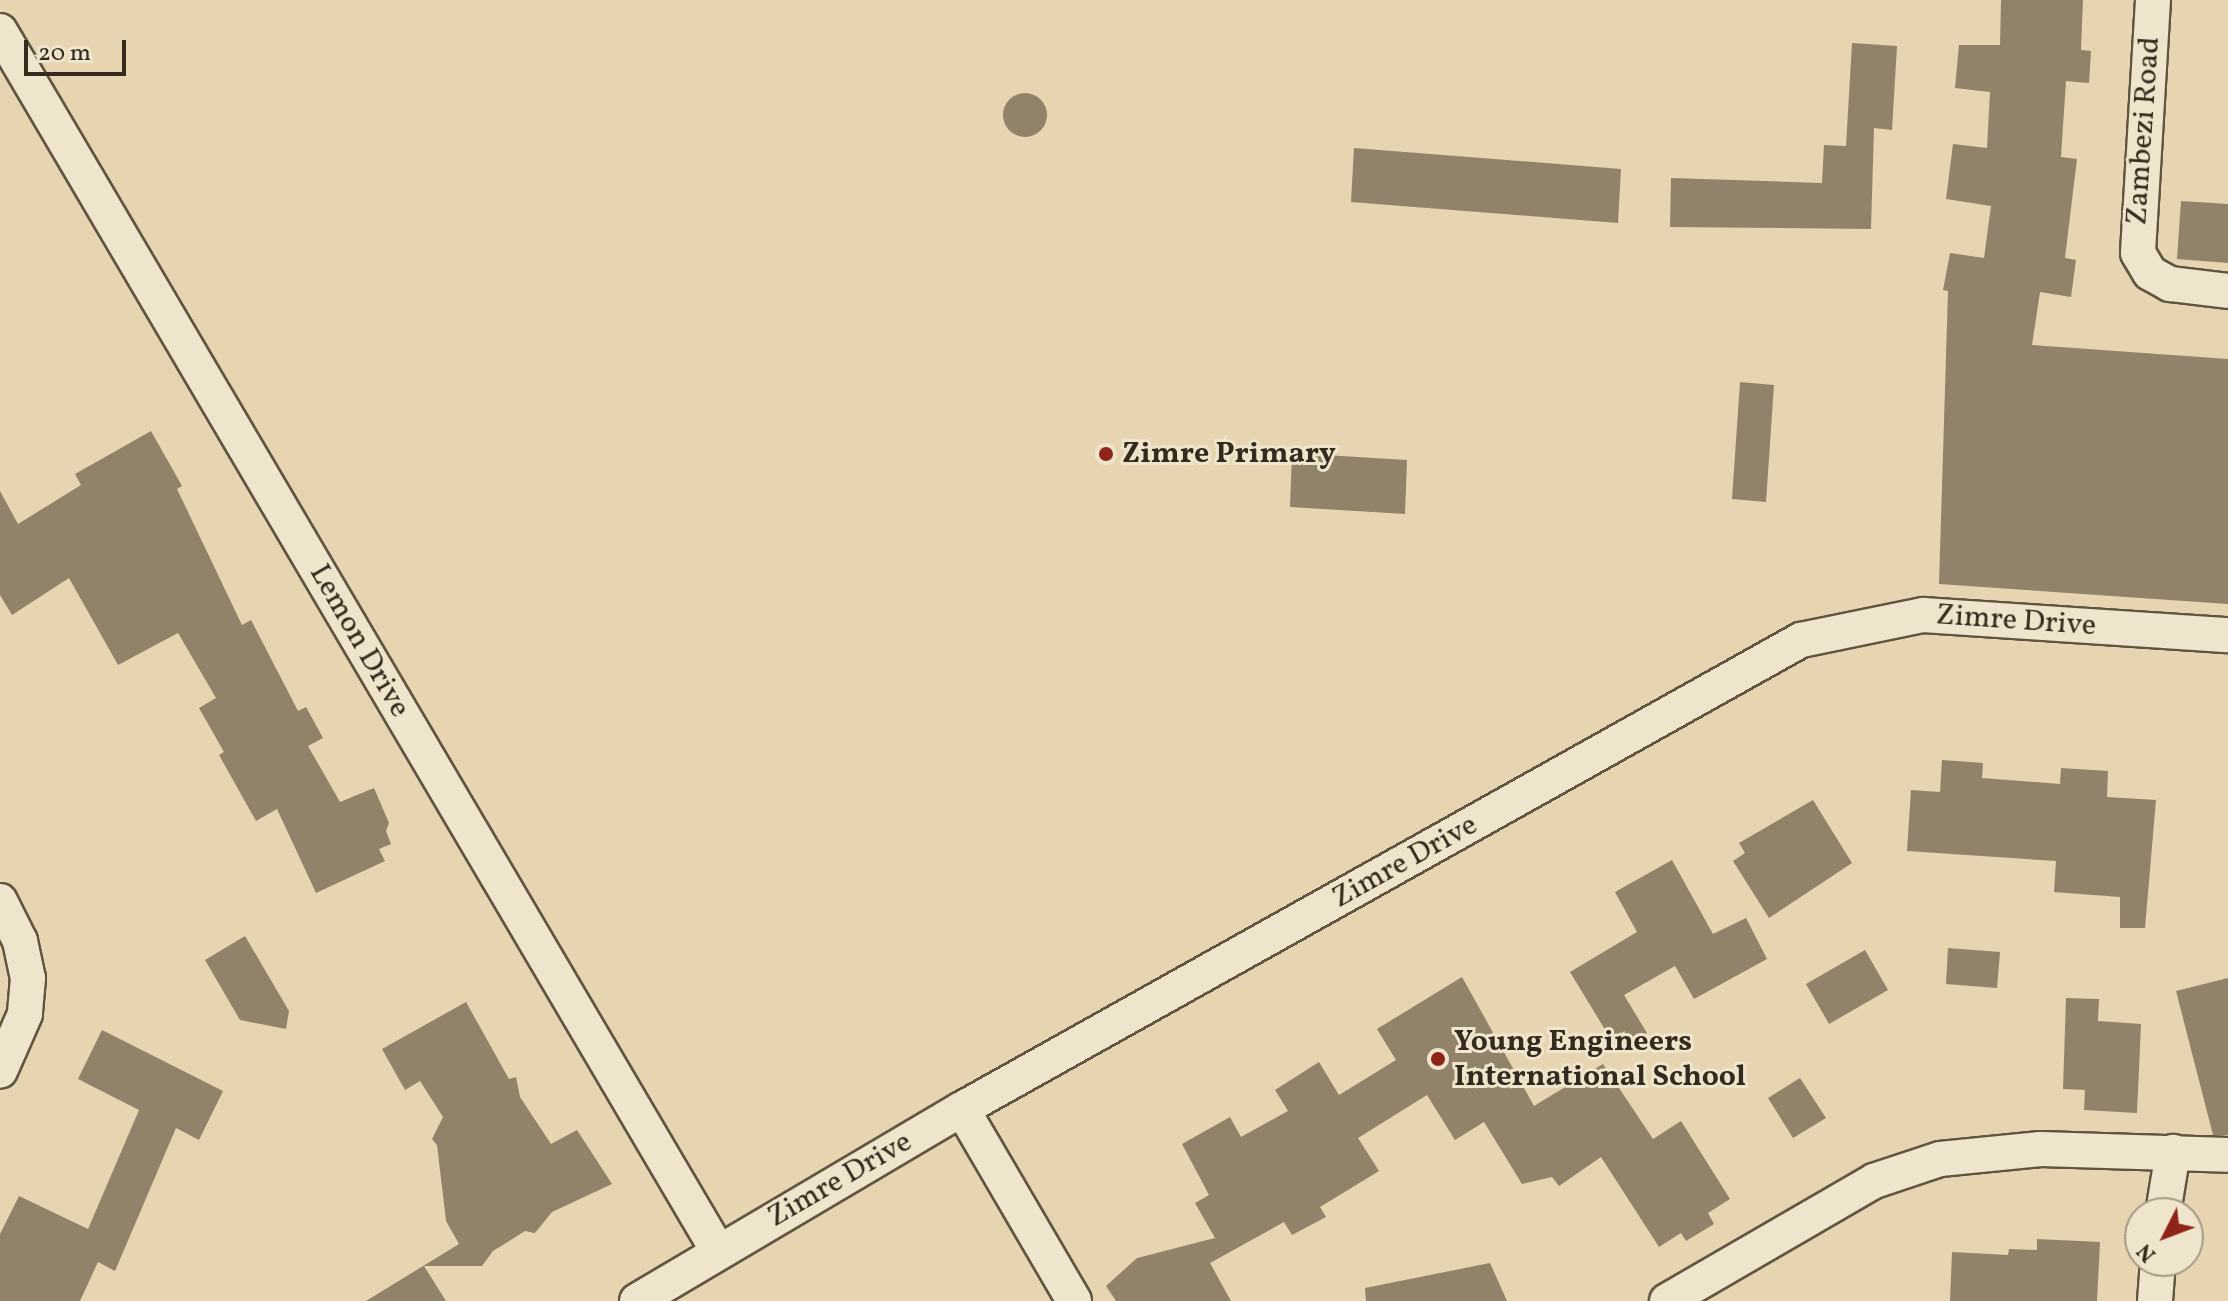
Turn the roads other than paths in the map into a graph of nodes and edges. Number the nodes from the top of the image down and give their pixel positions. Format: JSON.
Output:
{"nodes":[{"id":1,"x":2153,"y":0,"type":"edge"},
{"id":2,"x":0,"y":31,"type":"edge"},
{"id":3,"x":2228,"y":291,"type":"edge"},
{"id":4,"x":2228,"y":635,"type":"edge"},
{"id":5,"x":0,"y":901,"type":"edge"},
{"id":6,"x":0,"y":1071,"type":"edge"},
{"id":7,"x":962,"y":1109,"type":"junction"},
{"id":8,"x":2173,"y":1152,"type":"junction"},
{"id":9,"x":2228,"y":1155,"type":"edge"},
{"id":10,"x":2166,"y":1197,"type":"edge"},
{"id":11,"x":718,"y":1251,"type":"junction"},
{"id":12,"x":2157,"y":1277,"type":"edge"},
{"id":13,"x":1705,"y":1290,"type":"edge"},
{"id":14,"x":637,"y":1301,"type":"edge"},
{"id":15,"x":1074,"y":1301,"type":"edge"},
{"id":16,"x":1667,"y":1301,"type":"edge"},
{"id":17,"x":2155,"y":1301,"type":"edge"}],
"edges":[{"from":1,"to":3,"type":"street","name":"Zambezi Road"},
{"from":2,"to":11,"type":"street","name":"Lemon Drive"},
{"from":4,"to":7,"type":"street","name":"Zimre Drive"},
{"from":5,"to":6,"type":"street"},
{"from":7,"to":11,"type":"street","name":"Zimre Drive"},
{"from":7,"to":15,"type":"street"},
{"from":8,"to":9,"type":"street"},
{"from":8,"to":10,"type":"street"},
{"from":8,"to":13,"type":"street"},
{"from":11,"to":14,"type":"street","name":"Zimre Drive"},
{"from":12,"to":17,"type":"street"},
{"from":13,"to":16,"type":"street"}]}
